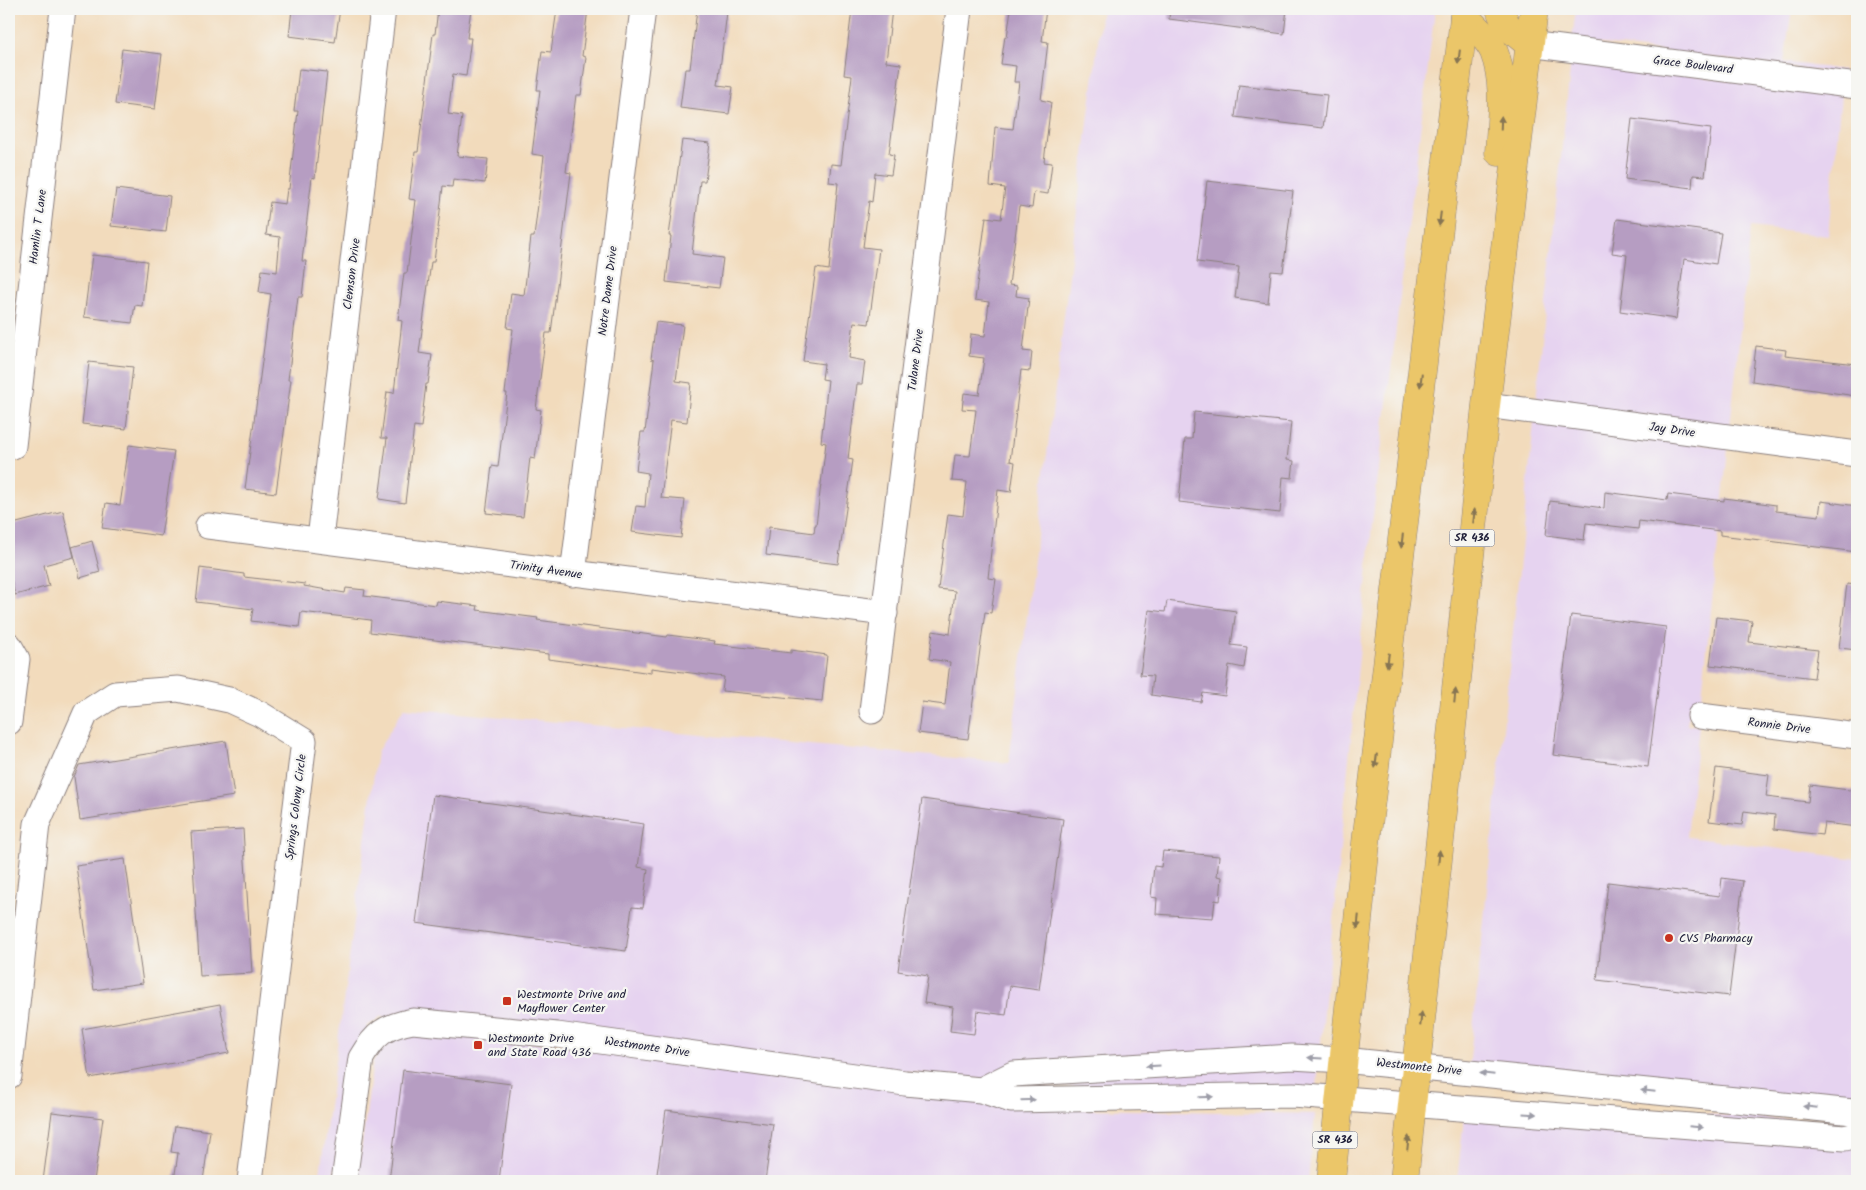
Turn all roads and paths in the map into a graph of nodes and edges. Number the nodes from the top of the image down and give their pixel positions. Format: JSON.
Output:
{"nodes":[{"id":1,"x":63,"y":9,"type":"edge"},
{"id":2,"x":383,"y":9,"type":"edge"},
{"id":3,"x":643,"y":9,"type":"edge"},
{"id":4,"x":959,"y":9,"type":"edge"},
{"id":5,"x":1500,"y":9,"type":"edge"},
{"id":6,"x":1534,"y":9,"type":"edge"},
{"id":7,"x":1465,"y":12,"type":"edge"},
{"id":8,"x":1529,"y":44,"type":"junction"},
{"id":9,"x":1857,"y":86,"type":"edge"},
{"id":10,"x":1501,"y":276,"type":"junction"},
{"id":11,"x":1486,"y":405,"type":"junction"},
{"id":12,"x":13,"y":446,"type":"dead end"},
{"id":13,"x":1857,"y":454,"type":"edge"},
{"id":14,"x":208,"y":526,"type":"dead end"},
{"id":15,"x":320,"y":540,"type":"junction"},
{"id":16,"x":573,"y":574,"type":"junction"},
{"id":17,"x":884,"y":613,"type":"junction"},
{"id":18,"x":9,"y":645,"type":"edge"},
{"id":19,"x":872,"y":711,"type":"dead end"},
{"id":20,"x":1700,"y":716,"type":"dead end"},
{"id":21,"x":9,"y":722,"type":"edge"},
{"id":22,"x":1857,"y":736,"type":"edge"},
{"id":23,"x":1343,"y":1060,"type":"junction"},
{"id":24,"x":1416,"y":1067,"type":"junction"},
{"id":25,"x":9,"y":1076,"type":"edge"},
{"id":26,"x":982,"y":1090,"type":"junction"},
{"id":27,"x":1339,"y":1098,"type":"junction"},
{"id":28,"x":1412,"y":1104,"type":"junction"},
{"id":29,"x":1857,"y":1115,"type":"edge"},
{"id":30,"x":1857,"y":1134,"type":"edge"},
{"id":31,"x":250,"y":1181,"type":"edge"},
{"id":32,"x":344,"y":1181,"type":"edge"},
{"id":33,"x":1331,"y":1181,"type":"edge"},
{"id":34,"x":1404,"y":1181,"type":"edge"}],
"edges":[{"from":1,"to":12,"type":"street","name":"Hamlin T Lane"},
{"from":2,"to":15,"type":"street","name":"Clemson Drive"},
{"from":3,"to":16,"type":"street","name":"Notre Dame Drive"},
{"from":4,"to":17,"type":"street","name":"Tulane Drive"},
{"from":5,"to":8,"type":"main road"},
{"from":6,"to":8,"type":"main road","number":"SR 436"},
{"from":10,"to":7,"type":"main road","one_way":true},
{"from":7,"to":23,"type":"main road","number":"SR 436","one_way":true},
{"from":8,"to":9,"type":"street","name":"Grace Boulevard"},
{"from":8,"to":10,"type":"main road","number":"SR 436"},
{"from":10,"to":11,"type":"main road","number":"SR 436"},
{"from":11,"to":13,"type":"street","name":"Jay Drive"},
{"from":24,"to":11,"type":"main road","number":"SR 436","one_way":true},
{"from":14,"to":15,"type":"street","name":"Trinity Avenue"},
{"from":15,"to":16,"type":"street","name":"Trinity Avenue"},
{"from":16,"to":17,"type":"street","name":"Trinity Avenue"},
{"from":17,"to":19,"type":"street","name":"Tulane Drive"},
{"from":18,"to":21,"type":"street"},
{"from":20,"to":22,"type":"street","name":"Ronnie Drive"},
{"from":23,"to":24,"type":"street","name":"Westmonte Drive"},
{"from":23,"to":26,"type":"street","name":"Westmonte Drive","one_way":true},
{"from":23,"to":27,"type":"main road","number":"SR 436"},
{"from":24,"to":28,"type":"main road","number":"SR 436"},
{"from":29,"to":24,"type":"street","name":"Westmonte Drive","one_way":true},
{"from":25,"to":31,"type":"street","name":"Springs Colony Circle"},
{"from":26,"to":27,"type":"street","name":"Westmonte Drive","one_way":true},
{"from":26,"to":32,"type":"street","name":"Westmonte Drive"},
{"from":27,"to":28,"type":"street","name":"Westmonte Drive"},
{"from":27,"to":33,"type":"main road","number":"SR 436"},
{"from":28,"to":30,"type":"street","name":"Westmonte Drive","one_way":true},
{"from":34,"to":28,"type":"main road","number":"SR 436","one_way":true}]}
